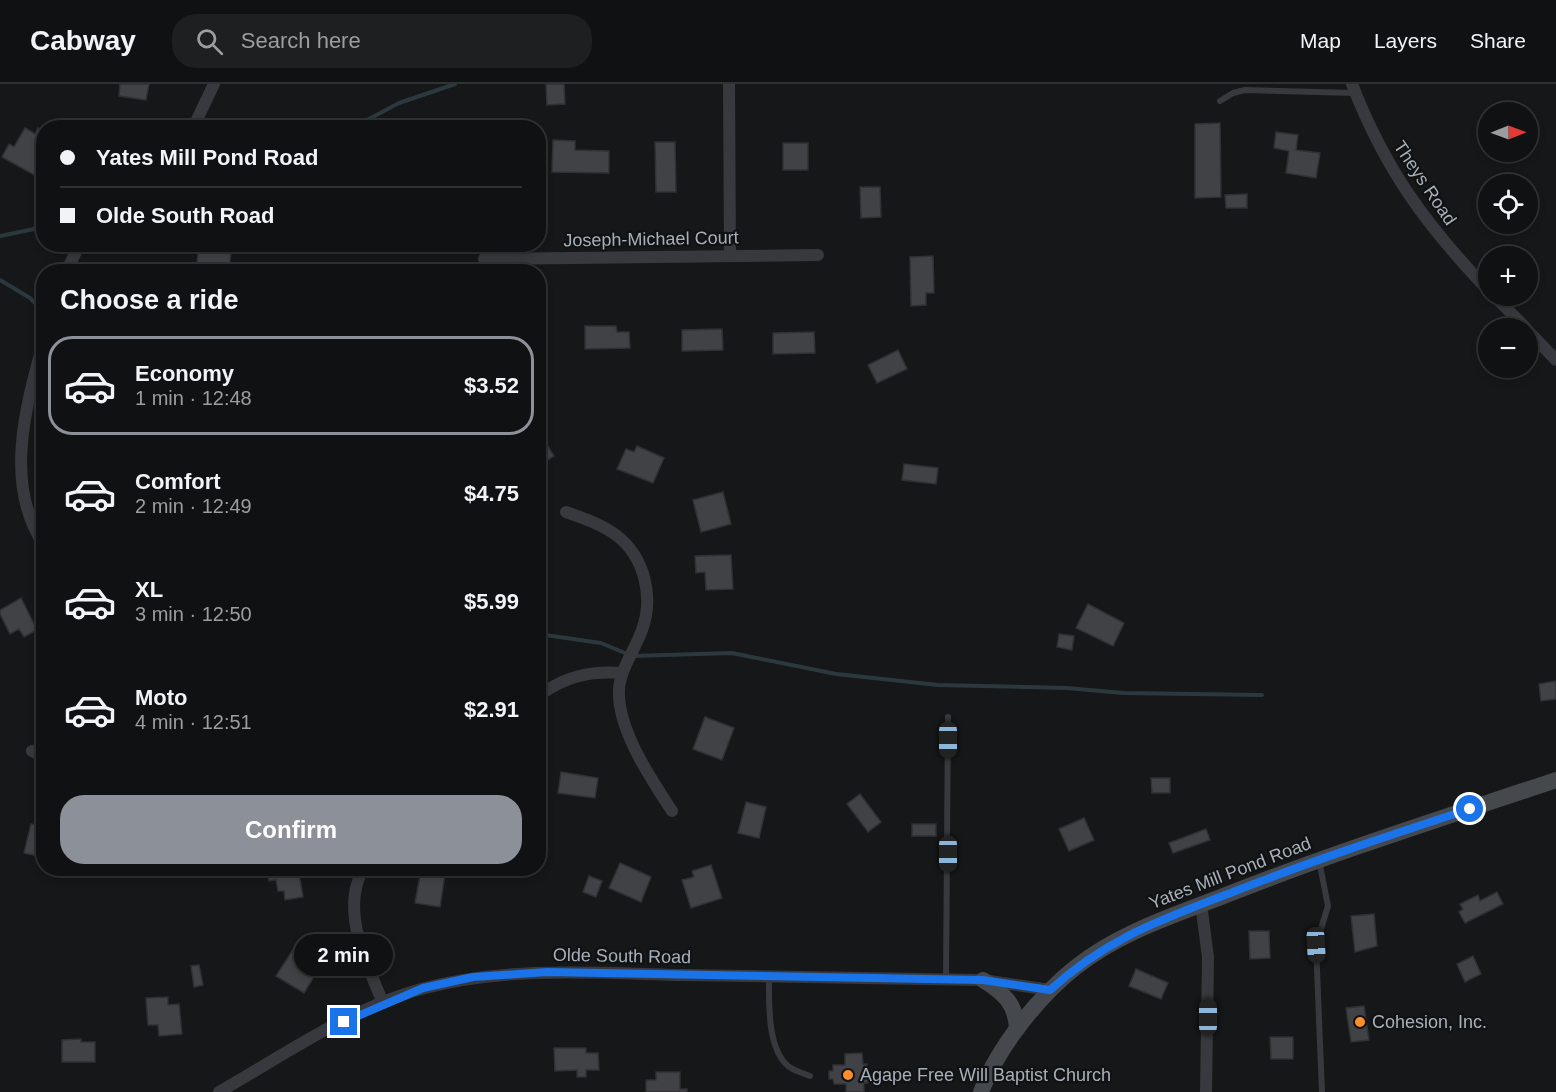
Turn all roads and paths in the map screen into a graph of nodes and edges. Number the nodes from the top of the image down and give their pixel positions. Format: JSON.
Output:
{"nodes":[{"id":1,"x":214,"y":84,"type":"edge"},
{"id":2,"x":729,"y":84,"type":"edge"},
{"id":3,"x":1354,"y":88,"type":"edge"},
{"id":4,"x":1220,"y":101,"type":"dead end"},
{"id":5,"x":197,"y":120,"type":"edge"},
{"id":6,"x":818,"y":255,"type":"dead end"},
{"id":7,"x":730,"y":256,"type":"junction"},
{"id":8,"x":484,"y":259,"type":"dead end"},
{"id":9,"x":1478,"y":279,"type":"edge"},
{"id":10,"x":1504,"y":306,"type":"edge"},
{"id":11,"x":1515,"y":318,"type":"edge"},
{"id":12,"x":1538,"y":341,"type":"edge"},
{"id":13,"x":1556,"y":360,"type":"edge"},
{"id":14,"x":36,"y":375,"type":"edge"},
{"id":15,"x":566,"y":512,"type":"dead end"},
{"id":16,"x":36,"y":533,"type":"edge"},
{"id":17,"x":622,"y":673,"type":"junction"},
{"id":18,"x":546,"y":691,"type":"edge"},
{"id":19,"x":948,"y":717,"type":"dead end"},
{"id":20,"x":32,"y":751,"type":"dead end"},
{"id":21,"x":36,"y":753,"type":"edge"},
{"id":22,"x":1556,"y":780,"type":"edge"},
{"id":23,"x":672,"y":811,"type":"dead end"},
{"id":24,"x":1319,"y":860,"type":"junction"},
{"id":25,"x":361,"y":876,"type":"edge"},
{"id":26,"x":1201,"y":904,"type":"junction"},
{"id":27,"x":769,"y":976,"type":"junction"},
{"id":28,"x":946,"y":979,"type":"junction"},
{"id":29,"x":983,"y":980,"type":"junction"},
{"id":30,"x":1050,"y":990,"type":"junction"},
{"id":31,"x":383,"y":1003,"type":"junction"},
{"id":32,"x":1017,"y":1029,"type":"junction"},
{"id":33,"x":810,"y":1076,"type":"dead end"},
{"id":34,"x":219,"y":1092,"type":"edge"},
{"id":35,"x":981,"y":1092,"type":"edge"},
{"id":36,"x":1206,"y":1092,"type":"edge"},
{"id":37,"x":1322,"y":1092,"type":"edge"}],
"edges":[{"from":1,"to":5,"type":"street"},
{"from":2,"to":7,"type":"street"},
{"from":3,"to":4,"type":"lane"},
{"from":3,"to":9,"type":"street","name":"Theys Road"},
{"from":6,"to":7,"type":"street","name":"Joseph-Michael Court"},
{"from":7,"to":8,"type":"street","name":"Joseph-Michael Court"},
{"from":10,"to":11,"type":"street"},
{"from":12,"to":13,"type":"street"},
{"from":14,"to":16,"type":"street"},
{"from":15,"to":17,"type":"street"},
{"from":17,"to":18,"type":"street"},
{"from":17,"to":23,"type":"street"},
{"from":19,"to":28,"type":"lane"},
{"from":20,"to":21,"type":"street"},
{"from":22,"to":24,"type":"street","name":"Yates Mill Pond Road"},
{"from":24,"to":26,"type":"street","name":"Yates Mill Pond Road"},
{"from":24,"to":37,"type":"lane"},
{"from":25,"to":31,"type":"street"},
{"from":26,"to":30,"type":"street","name":"Yates Mill Pond Road"},
{"from":26,"to":36,"type":"street"},
{"from":27,"to":28,"type":"street","name":"Olde South Road"},
{"from":27,"to":31,"type":"street","name":"Olde South Road"},
{"from":27,"to":33,"type":"lane"},
{"from":28,"to":29,"type":"street","name":"Olde South Road"},
{"from":29,"to":30,"type":"street","name":"Olde South Road"},
{"from":29,"to":32,"type":"street"},
{"from":30,"to":32,"type":"street","name":"Yates Mill Pond Road"},
{"from":31,"to":34,"type":"street","name":"Olde South Road"},
{"from":32,"to":35,"type":"street","name":"Yates Mill Pond Road"}]}
